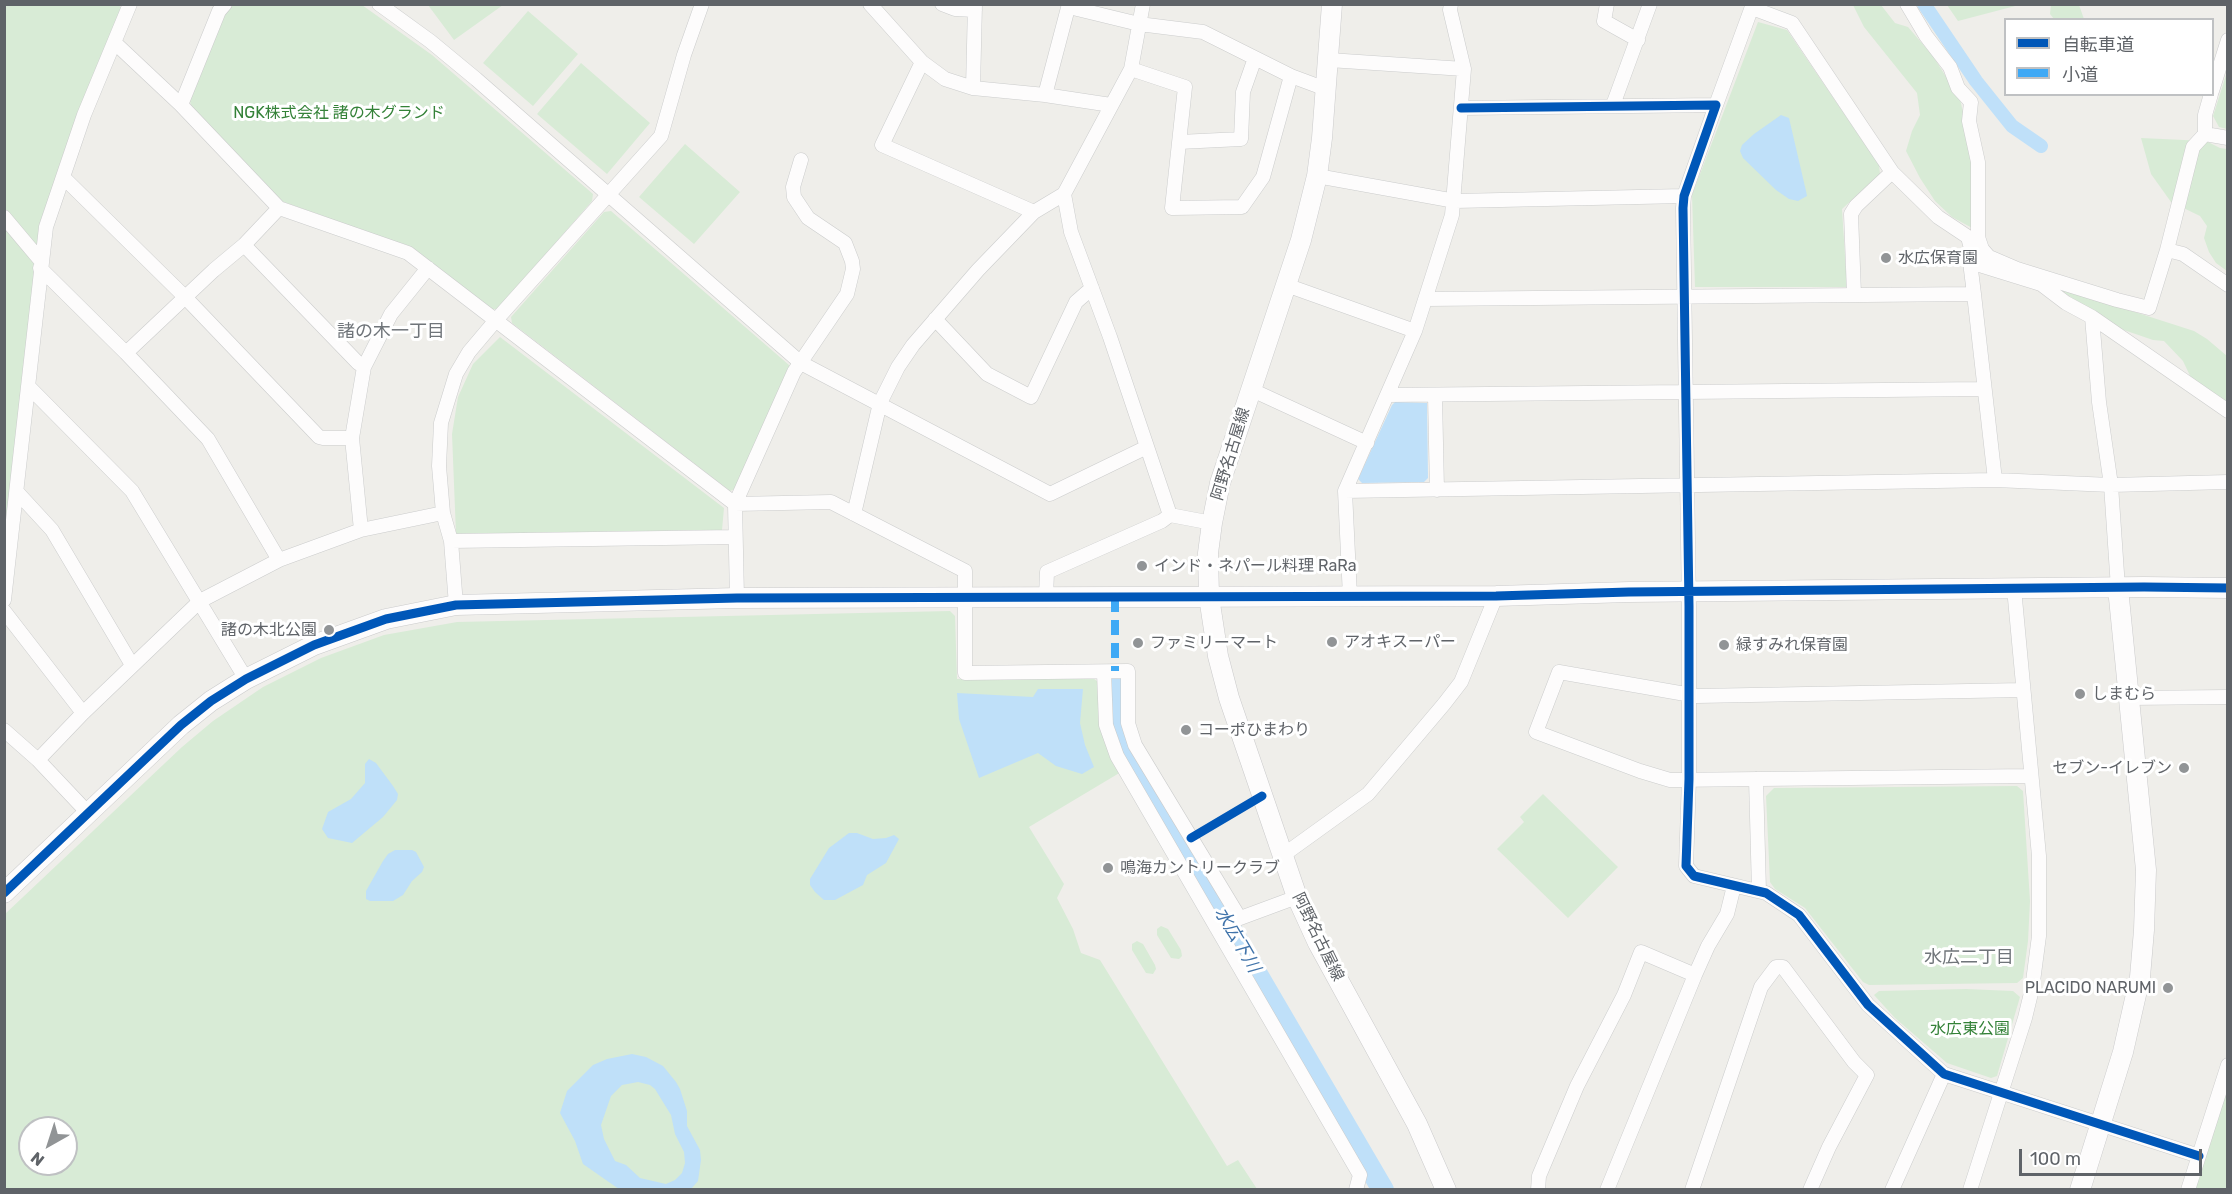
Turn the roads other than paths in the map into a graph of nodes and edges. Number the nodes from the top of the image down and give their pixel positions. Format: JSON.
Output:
{"nodes":[{"id":1,"x":130,"y":4,"type":"edge"},
{"id":2,"x":225,"y":4,"type":"edge"},
{"id":3,"x":379,"y":4,"type":"edge"},
{"id":4,"x":702,"y":4,"type":"edge"},
{"id":5,"x":870,"y":4,"type":"edge"},
{"id":6,"x":942,"y":4,"type":"edge"},
{"id":7,"x":1143,"y":4,"type":"edge"},
{"id":8,"x":1332,"y":4,"type":"edge"},
{"id":9,"x":1451,"y":4,"type":"edge"},
{"id":10,"x":1607,"y":4,"type":"edge"},
{"id":11,"x":1650,"y":4,"type":"edge"},
{"id":12,"x":1907,"y":4,"type":"edge"},
{"id":13,"x":1069,"y":6,"type":"edge"},
{"id":14,"x":1752,"y":6,"type":"edge"},
{"id":15,"x":975,"y":7,"type":"edge"},
{"id":16,"x":1139,"y":24,"type":"junction"},
{"id":17,"x":1638,"y":40,"type":"junction"},
{"id":18,"x":2228,"y":40,"type":"edge"},
{"id":19,"x":115,"y":43,"type":"junction"},
{"id":20,"x":1255,"y":58,"type":"junction"},
{"id":21,"x":1329,"y":60,"type":"junction"},
{"id":22,"x":922,"y":62,"type":"junction"},
{"id":23,"x":1131,"y":69,"type":"junction"},
{"id":24,"x":1464,"y":69,"type":"junction"},
{"id":25,"x":1291,"y":76,"type":"junction"},
{"id":26,"x":2214,"y":86,"type":"edge"},
{"id":27,"x":973,"y":88,"type":"junction"},
{"id":28,"x":1326,"y":89,"type":"junction"},
{"id":29,"x":1045,"y":94,"type":"junction"},
{"id":30,"x":2211,"y":96,"type":"edge"},
{"id":31,"x":181,"y":105,"type":"junction"},
{"id":32,"x":1111,"y":105,"type":"junction"},
{"id":33,"x":1613,"y":105,"type":"junction"},
{"id":34,"x":1716,"y":105,"type":"junction"},
{"id":35,"x":1461,"y":108,"type":"junction"},
{"id":36,"x":2205,"y":134,"type":"junction"},
{"id":37,"x":2228,"y":138,"type":"edge"},
{"id":38,"x":1179,"y":142,"type":"junction"},
{"id":39,"x":801,"y":160,"type":"dead end"},
{"id":40,"x":1892,"y":172,"type":"junction"},
{"id":41,"x":1317,"y":176,"type":"junction"},
{"id":42,"x":63,"y":177,"type":"junction"},
{"id":43,"x":608,"y":194,"type":"junction"},
{"id":44,"x":1064,"y":194,"type":"junction"},
{"id":45,"x":1684,"y":196,"type":"junction"},
{"id":46,"x":1455,"y":201,"type":"junction"},
{"id":47,"x":279,"y":208,"type":"junction"},
{"id":48,"x":1034,"y":212,"type":"junction"},
{"id":49,"x":4,"y":217,"type":"edge"},
{"id":50,"x":244,"y":245,"type":"junction"},
{"id":51,"x":2168,"y":250,"type":"junction"},
{"id":52,"x":41,"y":264,"type":"junction"},
{"id":53,"x":1975,"y":264,"type":"junction"},
{"id":54,"x":428,"y":268,"type":"junction"},
{"id":55,"x":1286,"y":285,"type":"junction"},
{"id":56,"x":2228,"y":285,"type":"edge"},
{"id":57,"x":1092,"y":288,"type":"junction"},
{"id":58,"x":1854,"y":294,"type":"junction"},
{"id":59,"x":1974,"y":294,"type":"junction"},
{"id":60,"x":185,"y":297,"type":"junction"},
{"id":61,"x":1684,"y":297,"type":"junction"},
{"id":62,"x":1426,"y":300,"type":"junction"},
{"id":63,"x":2092,"y":317,"type":"junction"},
{"id":64,"x":496,"y":320,"type":"junction"},
{"id":65,"x":935,"y":320,"type":"junction"},
{"id":66,"x":1415,"y":331,"type":"junction"},
{"id":67,"x":126,"y":353,"type":"junction"},
{"id":68,"x":801,"y":363,"type":"junction"},
{"id":69,"x":364,"y":367,"type":"junction"},
{"id":70,"x":28,"y":386,"type":"junction"},
{"id":71,"x":1983,"y":389,"type":"junction"},
{"id":72,"x":1252,"y":390,"type":"junction"},
{"id":73,"x":1686,"y":392,"type":"junction"},
{"id":74,"x":1388,"y":395,"type":"junction"},
{"id":75,"x":1435,"y":396,"type":"junction"},
{"id":76,"x":880,"y":403,"type":"junction"},
{"id":77,"x":2228,"y":411,"type":"edge"},
{"id":78,"x":352,"y":438,"type":"junction"},
{"id":79,"x":1367,"y":443,"type":"junction"},
{"id":80,"x":1148,"y":447,"type":"junction"},
{"id":81,"x":1995,"y":480,"type":"junction"},
{"id":82,"x":2228,"y":482,"type":"edge"},
{"id":83,"x":2111,"y":485,"type":"junction"},
{"id":84,"x":1687,"y":486,"type":"junction"},
{"id":85,"x":1345,"y":490,"type":"junction"},
{"id":86,"x":1437,"y":490,"type":"junction"},
{"id":87,"x":16,"y":492,"type":"junction"},
{"id":88,"x":735,"y":504,"type":"junction"},
{"id":89,"x":443,"y":513,"type":"junction"},
{"id":90,"x":854,"y":514,"type":"junction"},
{"id":91,"x":1170,"y":515,"type":"junction"},
{"id":92,"x":1212,"y":523,"type":"junction"},
{"id":93,"x":362,"y":530,"type":"junction"},
{"id":94,"x":735,"y":537,"type":"junction"},
{"id":95,"x":451,"y":541,"type":"junction"},
{"id":96,"x":279,"y":560,"type":"junction"},
{"id":97,"x":2014,"y":588,"type":"junction"},
{"id":98,"x":2118,"y":588,"type":"junction"},
{"id":99,"x":2228,"y":588,"type":"edge"},
{"id":100,"x":1688,"y":592,"type":"junction"},
{"id":101,"x":1496,"y":596,"type":"junction"},
{"id":102,"x":964,"y":597,"type":"junction"},
{"id":103,"x":1046,"y":597,"type":"junction"},
{"id":104,"x":1209,"y":597,"type":"junction"},
{"id":105,"x":1350,"y":597,"type":"junction"},
{"id":106,"x":737,"y":598,"type":"junction"},
{"id":107,"x":4,"y":600,"type":"edge"},
{"id":108,"x":200,"y":601,"type":"junction"},
{"id":109,"x":456,"y":605,"type":"junction"},
{"id":110,"x":4,"y":611,"type":"edge"},
{"id":111,"x":132,"y":665,"type":"junction"},
{"id":112,"x":1104,"y":672,"type":"junction"},
{"id":113,"x":246,"y":679,"type":"junction"},
{"id":114,"x":2022,"y":690,"type":"junction"},
{"id":115,"x":1688,"y":695,"type":"junction"},
{"id":116,"x":2228,"y":697,"type":"edge"},
{"id":117,"x":2128,"y":698,"type":"junction"},
{"id":118,"x":83,"y":713,"type":"junction"},
{"id":119,"x":4,"y":730,"type":"edge"},
{"id":120,"x":38,"y":760,"type":"junction"},
{"id":121,"x":2031,"y":776,"type":"junction"},
{"id":122,"x":1756,"y":778,"type":"junction"},
{"id":123,"x":1689,"y":779,"type":"junction"},
{"id":124,"x":89,"y":814,"type":"junction"},
{"id":125,"x":1282,"y":856,"type":"junction"},
{"id":126,"x":1734,"y":886,"type":"junction"},
{"id":127,"x":1759,"y":891,"type":"junction"},
{"id":128,"x":4,"y":893,"type":"edge"},
{"id":129,"x":1297,"y":897,"type":"junction"},
{"id":130,"x":1237,"y":918,"type":"junction"},
{"id":131,"x":1217,"y":926,"type":"junction"},
{"id":132,"x":1695,"y":975,"type":"junction"},
{"id":133,"x":2228,"y":1065,"type":"edge"},
{"id":134,"x":1944,"y":1074,"type":"junction"},
{"id":135,"x":2002,"y":1092,"type":"junction"},
{"id":136,"x":2101,"y":1124,"type":"junction"},
{"id":137,"x":2199,"y":1156,"type":"junction"},
{"id":138,"x":1356,"y":1190,"type":"edge"},
{"id":139,"x":1446,"y":1190,"type":"edge"},
{"id":140,"x":1538,"y":1190,"type":"edge"},
{"id":141,"x":1607,"y":1190,"type":"edge"},
{"id":142,"x":1692,"y":1190,"type":"edge"},
{"id":143,"x":1810,"y":1190,"type":"edge"},
{"id":144,"x":1892,"y":1190,"type":"edge"},
{"id":145,"x":1970,"y":1190,"type":"edge"},
{"id":146,"x":2080,"y":1190,"type":"edge"},
{"id":147,"x":2188,"y":1190,"type":"edge"}],
"edges":[{"from":1,"to":19,"type":"street"},
{"from":2,"to":31,"type":"street"},
{"from":3,"to":43,"type":"street"},
{"from":4,"to":43,"type":"street"},
{"from":5,"to":22,"type":"street"},
{"from":6,"to":15,"type":"street"},
{"from":7,"to":16,"type":"street"},
{"from":8,"to":21,"type":"street","name":"阿野名古屋線"},
{"from":9,"to":24,"type":"street"},
{"from":10,"to":17,"type":"street"},
{"from":11,"to":17,"type":"street"},
{"from":12,"to":51,"type":"street"},
{"from":13,"to":16,"type":"street"},
{"from":13,"to":29,"type":"street"},
{"from":14,"to":34,"type":"street"},
{"from":14,"to":40,"type":"street"},
{"from":15,"to":27,"type":"street"},
{"from":16,"to":20,"type":"street"},
{"from":16,"to":23,"type":"street"},
{"from":17,"to":33,"type":"street"},
{"from":18,"to":26,"type":"street"},
{"from":19,"to":31,"type":"street"},
{"from":19,"to":42,"type":"street"},
{"from":20,"to":25,"type":"street"},
{"from":20,"to":38,"type":"street"},
{"from":21,"to":24,"type":"street"},
{"from":21,"to":28,"type":"street","name":"阿野名古屋線"},
{"from":22,"to":27,"type":"street"},
{"from":22,"to":48,"type":"street"},
{"from":23,"to":32,"type":"street"},
{"from":23,"to":38,"type":"street"},
{"from":24,"to":35,"type":"street"},
{"from":25,"to":28,"type":"street"},
{"from":25,"to":38,"type":"street"},
{"from":27,"to":29,"type":"street"},
{"from":28,"to":41,"type":"street","name":"阿野名古屋線"},
{"from":29,"to":32,"type":"street"},
{"from":30,"to":36,"type":"street"},
{"from":31,"to":47,"type":"street"},
{"from":32,"to":44,"type":"street"},
{"from":33,"to":34,"type":"street"},
{"from":33,"to":35,"type":"street"},
{"from":34,"to":45,"type":"street"},
{"from":35,"to":46,"type":"street"},
{"from":36,"to":37,"type":"street"},
{"from":36,"to":51,"type":"street"},
{"from":39,"to":68,"type":"street"},
{"from":40,"to":53,"type":"street"},
{"from":40,"to":58,"type":"street"},
{"from":41,"to":46,"type":"street"},
{"from":41,"to":55,"type":"street","name":"阿野名古屋線"},
{"from":42,"to":52,"type":"street"},
{"from":42,"to":60,"type":"street"},
{"from":43,"to":64,"type":"street"},
{"from":43,"to":68,"type":"street"},
{"from":44,"to":48,"type":"street"},
{"from":44,"to":57,"type":"street"},
{"from":45,"to":46,"type":"street"},
{"from":45,"to":61,"type":"street"},
{"from":46,"to":62,"type":"street"},
{"from":47,"to":50,"type":"street"},
{"from":47,"to":54,"type":"street"},
{"from":48,"to":65,"type":"street"},
{"from":49,"to":52,"type":"street"},
{"from":50,"to":60,"type":"street"},
{"from":50,"to":69,"type":"street"},
{"from":51,"to":56,"type":"street"},
{"from":52,"to":67,"type":"street"},
{"from":52,"to":70,"type":"street"},
{"from":53,"to":59,"type":"street"},
{"from":53,"to":63,"type":"street"},
{"from":54,"to":64,"type":"street"},
{"from":54,"to":69,"type":"street"},
{"from":55,"to":66,"type":"street"},
{"from":55,"to":72,"type":"street","name":"阿野名古屋線"},
{"from":57,"to":65,"type":"street"},
{"from":57,"to":80,"type":"street"},
{"from":58,"to":59,"type":"street"},
{"from":58,"to":61,"type":"street"},
{"from":59,"to":71,"type":"street"},
{"from":60,"to":67,"type":"street"},
{"from":60,"to":78,"type":"street"},
{"from":61,"to":62,"type":"street"},
{"from":61,"to":73,"type":"street"},
{"from":62,"to":66,"type":"street"},
{"from":63,"to":77,"type":"street"},
{"from":63,"to":83,"type":"street"},
{"from":64,"to":88,"type":"street"},
{"from":64,"to":89,"type":"street"},
{"from":65,"to":76,"type":"street"},
{"from":66,"to":74,"type":"street"},
{"from":67,"to":96,"type":"street"},
{"from":68,"to":76,"type":"street"},
{"from":68,"to":88,"type":"street"},
{"from":69,"to":78,"type":"street"},
{"from":70,"to":87,"type":"street"},
{"from":70,"to":108,"type":"street"},
{"from":71,"to":73,"type":"street"},
{"from":71,"to":81,"type":"street"},
{"from":72,"to":79,"type":"street"},
{"from":72,"to":92,"type":"street","name":"阿野名古屋線"},
{"from":73,"to":75,"type":"street"},
{"from":73,"to":84,"type":"street"},
{"from":74,"to":75,"type":"street"},
{"from":74,"to":79,"type":"street"},
{"from":75,"to":86,"type":"street"},
{"from":76,"to":80,"type":"street"},
{"from":76,"to":90,"type":"street"},
{"from":78,"to":93,"type":"street"},
{"from":79,"to":85,"type":"street"},
{"from":80,"to":91,"type":"street"},
{"from":81,"to":83,"type":"street"},
{"from":81,"to":84,"type":"street"},
{"from":82,"to":83,"type":"street"},
{"from":83,"to":98,"type":"street"},
{"from":84,"to":86,"type":"street"},
{"from":84,"to":100,"type":"street"},
{"from":85,"to":86,"type":"street"},
{"from":85,"to":105,"type":"street"},
{"from":87,"to":107,"type":"street"},
{"from":87,"to":111,"type":"street"},
{"from":88,"to":90,"type":"street"},
{"from":88,"to":94,"type":"street"},
{"from":89,"to":93,"type":"street"},
{"from":89,"to":95,"type":"street"},
{"from":90,"to":102,"type":"street"},
{"from":91,"to":92,"type":"street"},
{"from":91,"to":103,"type":"street"},
{"from":92,"to":104,"type":"street","name":"阿野名古屋線"},
{"from":93,"to":96,"type":"street"},
{"from":94,"to":95,"type":"street"},
{"from":94,"to":106,"type":"street"},
{"from":95,"to":109,"type":"street"},
{"from":96,"to":108,"type":"street"},
{"from":97,"to":98,"type":"street"},
{"from":97,"to":100,"type":"street"},
{"from":97,"to":114,"type":"street"},
{"from":98,"to":99,"type":"street"},
{"from":98,"to":117,"type":"street"},
{"from":100,"to":101,"type":"street"},
{"from":100,"to":115,"type":"street"},
{"from":101,"to":105,"type":"street"},
{"from":101,"to":125,"type":"street"},
{"from":102,"to":103,"type":"street"},
{"from":102,"to":106,"type":"street"},
{"from":102,"to":112,"type":"street"},
{"from":103,"to":104,"type":"street"},
{"from":104,"to":105,"type":"street"},
{"from":104,"to":125,"type":"street","name":"阿野名古屋線"},
{"from":106,"to":109,"type":"street"},
{"from":108,"to":111,"type":"street"},
{"from":108,"to":113,"type":"street"},
{"from":109,"to":113,"type":"street"},
{"from":110,"to":118,"type":"street"},
{"from":111,"to":118,"type":"street"},
{"from":112,"to":130,"type":"street"},
{"from":112,"to":131,"type":"street"},
{"from":113,"to":124,"type":"street"},
{"from":114,"to":115,"type":"street"},
{"from":114,"to":121,"type":"street"},
{"from":115,"to":123,"type":"street"},
{"from":115,"to":123,"type":"street"},
{"from":116,"to":117,"type":"street"},
{"from":117,"to":136,"type":"street"},
{"from":118,"to":120,"type":"street"},
{"from":119,"to":120,"type":"street"},
{"from":120,"to":124,"type":"street"},
{"from":121,"to":122,"type":"street"},
{"from":121,"to":135,"type":"street"},
{"from":122,"to":123,"type":"street"},
{"from":122,"to":127,"type":"street"},
{"from":123,"to":126,"type":"street"},
{"from":124,"to":128,"type":"street"},
{"from":125,"to":129,"type":"street","name":"阿野名古屋線"},
{"from":126,"to":127,"type":"street"},
{"from":126,"to":132,"type":"street"},
{"from":127,"to":134,"type":"street"},
{"from":129,"to":130,"type":"street"},
{"from":129,"to":139,"type":"street","name":"阿野名古屋線"},
{"from":130,"to":131,"type":"street"},
{"from":131,"to":138,"type":"street"},
{"from":132,"to":140,"type":"street"},
{"from":132,"to":141,"type":"street"},
{"from":133,"to":137,"type":"street"},
{"from":134,"to":135,"type":"street"},
{"from":134,"to":144,"type":"street"},
{"from":135,"to":136,"type":"street"},
{"from":135,"to":145,"type":"street"},
{"from":136,"to":137,"type":"street"},
{"from":136,"to":146,"type":"street"},
{"from":137,"to":147,"type":"street"},
{"from":142,"to":143,"type":"street"}]}
